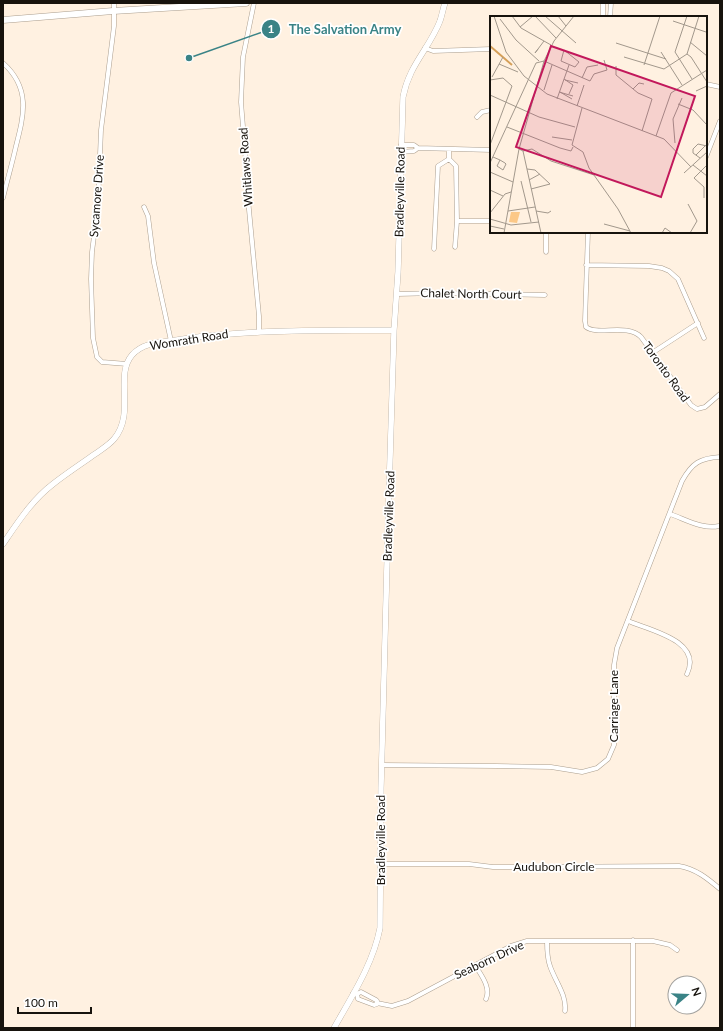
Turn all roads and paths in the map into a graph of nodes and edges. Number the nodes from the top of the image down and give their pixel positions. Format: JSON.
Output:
{"nodes":[{"id":1,"x":114,"y":3,"type":"edge"},
{"id":2,"x":246,"y":3,"type":"edge"},
{"id":3,"x":254,"y":3,"type":"edge"},
{"id":4,"x":445,"y":3,"type":"edge"},
{"id":5,"x":603,"y":3,"type":"edge"},
{"id":6,"x":611,"y":3,"type":"edge"},
{"id":7,"x":113,"y":11,"type":"junction"},
{"id":8,"x":603,"y":16,"type":"edge"},
{"id":9,"x":610,"y":16,"type":"edge"},
{"id":10,"x":3,"y":20,"type":"edge"},
{"id":11,"x":425,"y":48,"type":"junction"},
{"id":12,"x":490,"y":49,"type":"edge"},
{"id":13,"x":3,"y":64,"type":"edge"},
{"id":14,"x":707,"y":84,"type":"edge"},
{"id":15,"x":720,"y":87,"type":"edge"},
{"id":16,"x":490,"y":110,"type":"edge"},
{"id":17,"x":477,"y":117,"type":"dead end"},
{"id":18,"x":720,"y":121,"type":"edge"},
{"id":19,"x":401,"y":145,"type":"junction"},
{"id":20,"x":418,"y":148,"type":"junction"},
{"id":21,"x":449,"y":149,"type":"junction"},
{"id":22,"x":490,"y":150,"type":"edge"},
{"id":23,"x":401,"y":152,"type":"junction"},
{"id":24,"x":707,"y":154,"type":"edge"},
{"id":25,"x":449,"y":159,"type":"junction"},
{"id":26,"x":3,"y":198,"type":"edge"},
{"id":27,"x":144,"y":207,"type":"dead end"},
{"id":28,"x":457,"y":221,"type":"junction"},
{"id":29,"x":490,"y":221,"type":"edge"},
{"id":30,"x":546,"y":233,"type":"edge"},
{"id":31,"x":588,"y":233,"type":"edge"},
{"id":32,"x":455,"y":247,"type":"dead end"},
{"id":33,"x":434,"y":249,"type":"dead end"},
{"id":34,"x":546,"y":252,"type":"dead end"},
{"id":35,"x":586,"y":265,"type":"junction"},
{"id":36,"x":397,"y":294,"type":"junction"},
{"id":37,"x":545,"y":295,"type":"dead end"},
{"id":38,"x":698,"y":323,"type":"junction"},
{"id":39,"x":394,"y":330,"type":"junction"},
{"id":40,"x":259,"y":331,"type":"junction"},
{"id":41,"x":704,"y":338,"type":"dead end"},
{"id":42,"x":171,"y":341,"type":"junction"},
{"id":43,"x":652,"y":353,"type":"junction"},
{"id":44,"x":127,"y":364,"type":"junction"},
{"id":45,"x":720,"y":394,"type":"edge"},
{"id":46,"x":720,"y":458,"type":"edge"},
{"id":47,"x":670,"y":514,"type":"junction"},
{"id":48,"x":718,"y":526,"type":"dead end"},
{"id":49,"x":3,"y":544,"type":"edge"},
{"id":50,"x":628,"y":621,"type":"junction"},
{"id":51,"x":687,"y":674,"type":"dead end"},
{"id":52,"x":382,"y":765,"type":"junction"},
{"id":53,"x":381,"y":864,"type":"junction"},
{"id":54,"x":720,"y":889,"type":"edge"},
{"id":55,"x":633,"y":940,"type":"junction"},
{"id":56,"x":547,"y":941,"type":"junction"},
{"id":57,"x":677,"y":950,"type":"dead end"},
{"id":58,"x":475,"y":965,"type":"junction"},
{"id":59,"x":355,"y":994,"type":"junction"},
{"id":60,"x":486,"y":999,"type":"dead end"},
{"id":61,"x":377,"y":1003,"type":"junction"},
{"id":62,"x":565,"y":1011,"type":"dead end"},
{"id":63,"x":334,"y":1028,"type":"edge"},
{"id":64,"x":633,"y":1028,"type":"edge"}],
"edges":[{"from":1,"to":7,"type":"street","name":"Sycamore Drive"},
{"from":2,"to":7,"type":"main road"},
{"from":3,"to":40,"type":"street","name":"Whitlaws Road"},
{"from":4,"to":11,"type":"street","name":"Bradleyville Road"},
{"from":5,"to":8,"type":"street"},
{"from":6,"to":9,"type":"street"},
{"from":7,"to":10,"type":"main road"},
{"from":7,"to":44,"type":"street","name":"Sycamore Drive"},
{"from":11,"to":12,"type":"street"},
{"from":11,"to":19,"type":"street","name":"Bradleyville Road"},
{"from":13,"to":26,"type":"street"},
{"from":14,"to":15,"type":"street"},
{"from":16,"to":17,"type":"street"},
{"from":18,"to":24,"type":"street"},
{"from":19,"to":20,"type":"street"},
{"from":19,"to":23,"type":"street","name":"Bradleyville Road"},
{"from":20,"to":21,"type":"street"},
{"from":20,"to":23,"type":"street"},
{"from":21,"to":22,"type":"street"},
{"from":21,"to":25,"type":"street"},
{"from":23,"to":36,"type":"street","name":"Bradleyville Road"},
{"from":25,"to":28,"type":"street"},
{"from":25,"to":33,"type":"street"},
{"from":27,"to":42,"type":"street"},
{"from":28,"to":29,"type":"street"},
{"from":28,"to":32,"type":"street"},
{"from":30,"to":34,"type":"street"},
{"from":31,"to":35,"type":"street"},
{"from":35,"to":38,"type":"street"},
{"from":35,"to":43,"type":"street","name":"Toronto Road"},
{"from":36,"to":37,"type":"street","name":"Chalet North Court"},
{"from":36,"to":39,"type":"street","name":"Bradleyville Road"},
{"from":38,"to":41,"type":"street"},
{"from":38,"to":43,"type":"street"},
{"from":39,"to":40,"type":"street","name":"Womrath Road"},
{"from":39,"to":52,"type":"street","name":"Bradleyville Road"},
{"from":40,"to":42,"type":"street","name":"Womrath Road"},
{"from":42,"to":44,"type":"street","name":"Womrath Road"},
{"from":43,"to":45,"type":"street","name":"Toronto Road"},
{"from":44,"to":49,"type":"street"},
{"from":46,"to":47,"type":"street","name":"Carriage Lane"},
{"from":47,"to":48,"type":"street"},
{"from":47,"to":50,"type":"street","name":"Carriage Lane"},
{"from":50,"to":51,"type":"street"},
{"from":50,"to":52,"type":"street","name":"Carriage Lane"},
{"from":52,"to":53,"type":"street","name":"Bradleyville Road"},
{"from":53,"to":54,"type":"street","name":"Audubon Circle"},
{"from":53,"to":59,"type":"street","name":"Bradleyville Road"},
{"from":55,"to":56,"type":"street","name":"Seaborn Drive"},
{"from":55,"to":57,"type":"street","name":"Seaborn Drive"},
{"from":55,"to":64,"type":"street"},
{"from":56,"to":58,"type":"street","name":"Seaborn Drive"},
{"from":56,"to":62,"type":"street"},
{"from":58,"to":60,"type":"street"},
{"from":58,"to":61,"type":"street","name":"Seaborn Drive"},
{"from":59,"to":61,"type":"street","name":"Seaborn Drive"},
{"from":59,"to":61,"type":"street","name":"Seaborn Drive"},
{"from":59,"to":63,"type":"street","name":"Bradleyville Road"}]}
